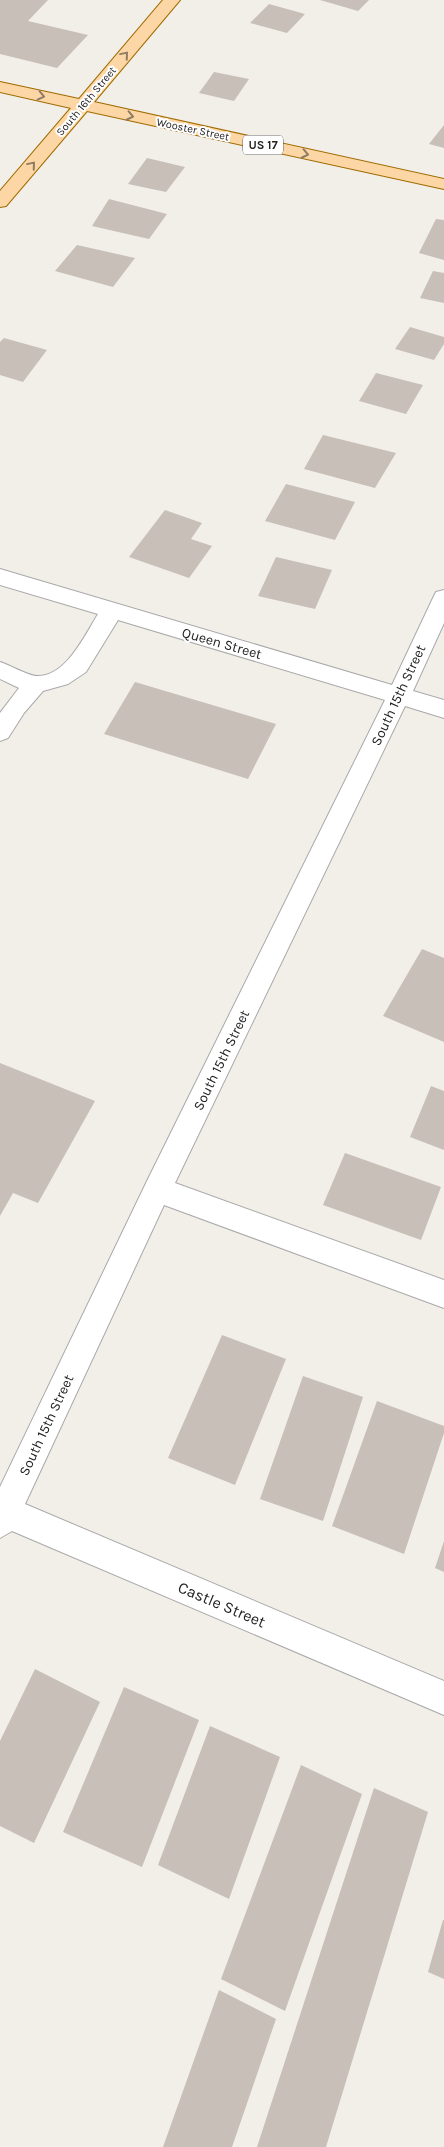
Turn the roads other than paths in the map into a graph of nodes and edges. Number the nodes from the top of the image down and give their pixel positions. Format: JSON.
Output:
{"nodes":[{"id":1,"x":172,"y":0,"type":"edge"},
{"id":2,"x":0,"y":87,"type":"edge"},
{"id":3,"x":82,"y":106,"type":"junction"},
{"id":4,"x":444,"y":184,"type":"edge"},
{"id":5,"x":0,"y":202,"type":"edge"},
{"id":6,"x":0,"y":577,"type":"edge"},
{"id":7,"x":444,"y":598,"type":"edge"},
{"id":8,"x":112,"y":611,"type":"junction"},
{"id":9,"x":0,"y":670,"type":"edge"},
{"id":10,"x":35,"y":685,"type":"junction"},
{"id":11,"x":399,"y":695,"type":"junction"},
{"id":12,"x":8,"y":704,"type":"edge"},
{"id":13,"x":444,"y":709,"type":"edge"},
{"id":14,"x":0,"y":732,"type":"edge"},
{"id":15,"x":157,"y":1190,"type":"junction"},
{"id":16,"x":444,"y":1294,"type":"edge"},
{"id":17,"x":2,"y":1515,"type":"edge"},
{"id":18,"x":444,"y":1698,"type":"edge"}],
"edges":[{"from":3,"to":1,"type":"main road","name":"South 16th Street","one_way":true},
{"from":2,"to":3,"type":"main road","name":"Wooster Street","number":"US 17","one_way":true},
{"from":3,"to":4,"type":"main road","name":"Wooster Street","number":"US 17","one_way":true},
{"from":5,"to":3,"type":"main road","name":"South 16th Street","one_way":true},
{"from":6,"to":8,"type":"street","name":"Queen Street"},
{"from":7,"to":11,"type":"street","name":"South 15th Street"},
{"from":8,"to":10,"type":"street"},
{"from":8,"to":11,"type":"street","name":"Queen Street"},
{"from":9,"to":10,"type":"street"},
{"from":10,"to":12,"type":"street"},
{"from":11,"to":13,"type":"street","name":"Queen Street"},
{"from":11,"to":15,"type":"street","name":"South 15th Street"},
{"from":12,"to":14,"type":"street"},
{"from":15,"to":16,"type":"street"},
{"from":15,"to":17,"type":"street","name":"South 15th Street"},
{"from":17,"to":18,"type":"street","name":"Castle Street"}]}
